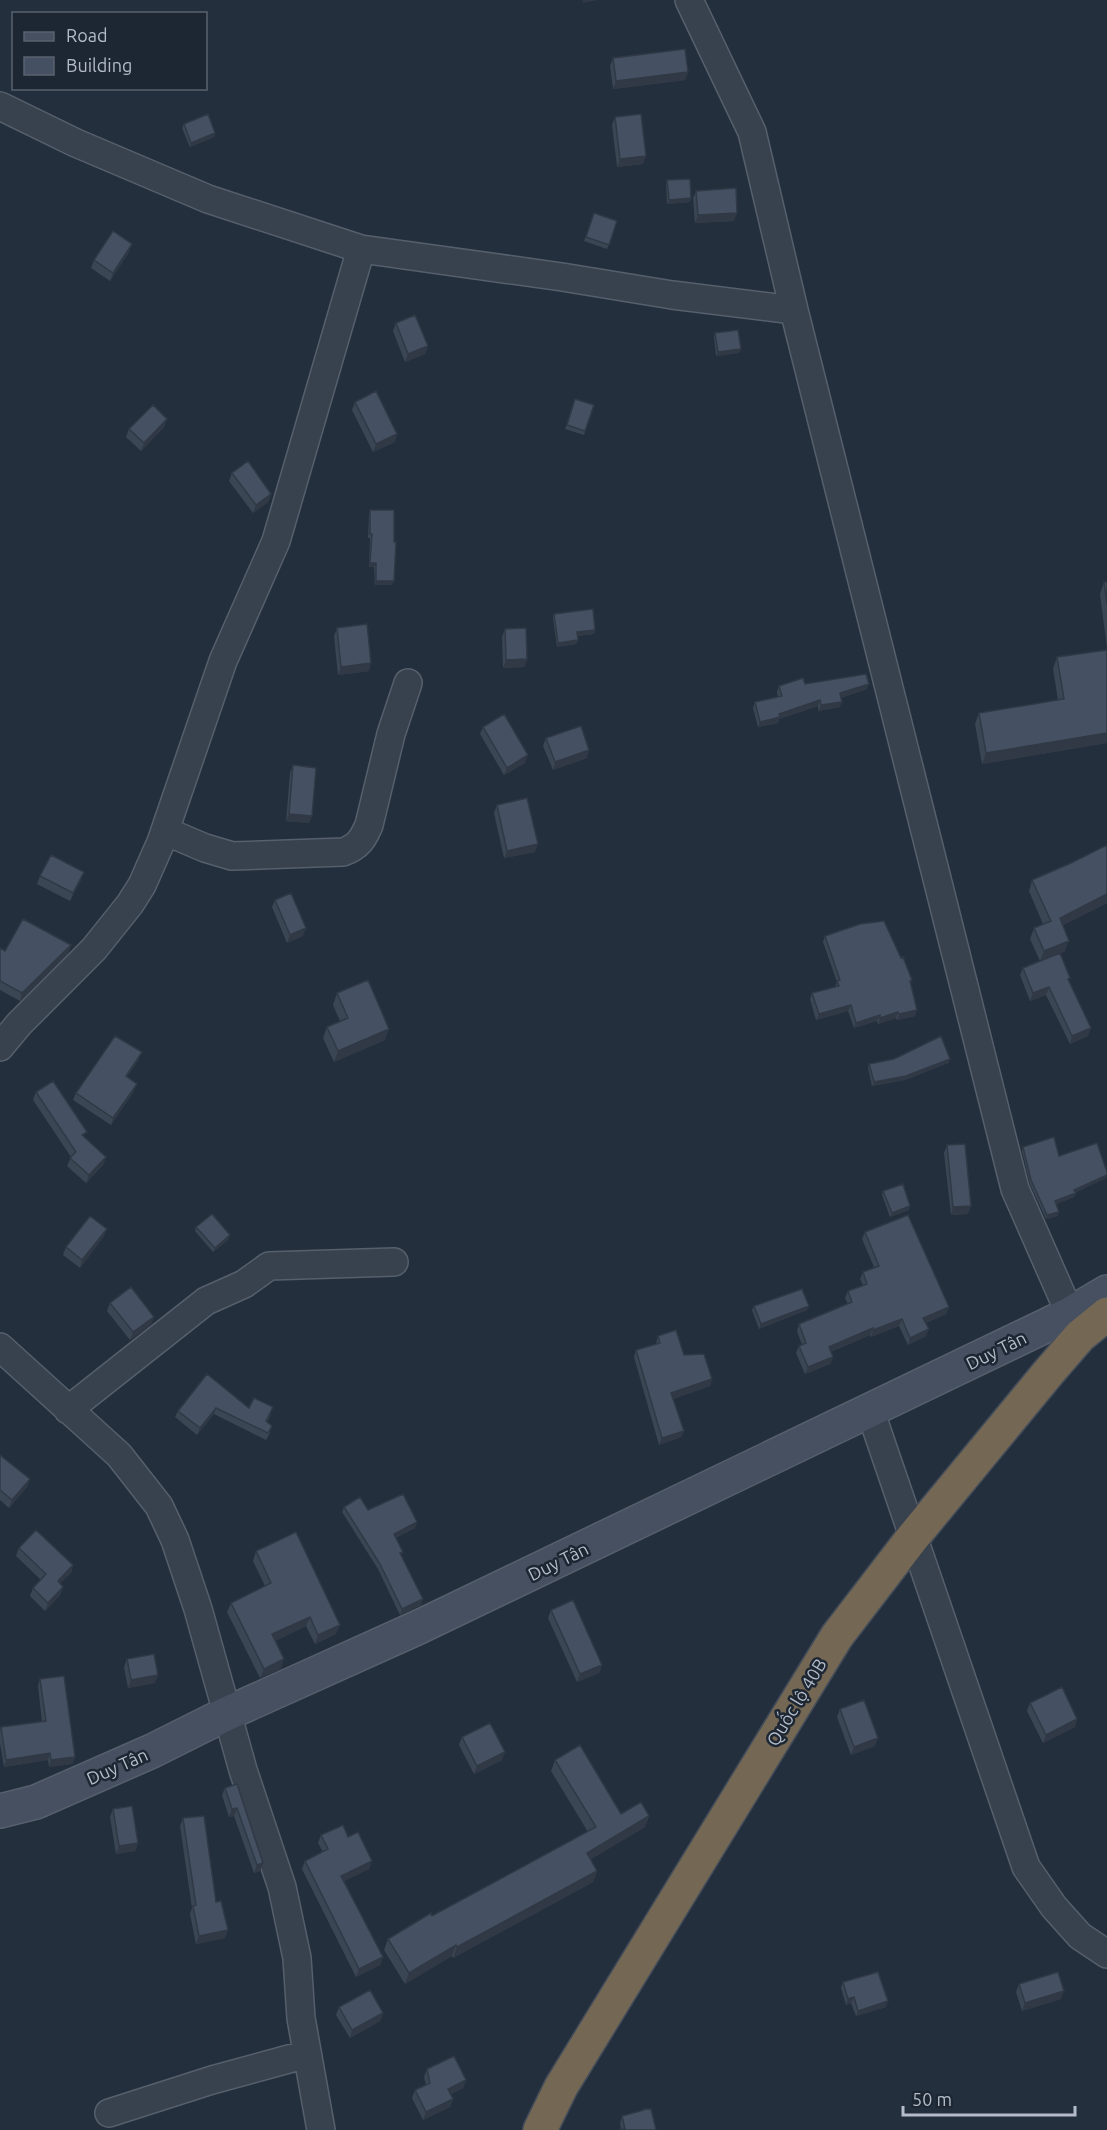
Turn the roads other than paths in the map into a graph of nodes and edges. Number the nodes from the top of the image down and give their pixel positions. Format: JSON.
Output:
{"nodes":[{"id":1,"x":689,"y":0,"type":"edge"},
{"id":2,"x":0,"y":106,"type":"edge"},
{"id":3,"x":361,"y":249,"type":"junction"},
{"id":4,"x":794,"y":310,"type":"junction"},
{"id":5,"x":408,"y":683,"type":"dead end"},
{"id":6,"x":165,"y":831,"type":"junction"},
{"id":7,"x":0,"y":1047,"type":"edge"},
{"id":8,"x":394,"y":1262,"type":"dead end"},
{"id":9,"x":1107,"y":1292,"type":"edge"},
{"id":10,"x":1070,"y":1314,"type":"junction"},
{"id":11,"x":1107,"y":1314,"type":"edge"},
{"id":12,"x":0,"y":1347,"type":"edge"},
{"id":13,"x":69,"y":1410,"type":"junction"},
{"id":14,"x":870,"y":1410,"type":"junction"},
{"id":15,"x":913,"y":1537,"type":"junction"},
{"id":16,"x":226,"y":1714,"type":"junction"},
{"id":17,"x":0,"y":1811,"type":"edge"},
{"id":18,"x":1107,"y":1954,"type":"edge"},
{"id":19,"x":307,"y":2054,"type":"junction"},
{"id":20,"x":109,"y":2113,"type":"dead end"},
{"id":21,"x":321,"y":2130,"type":"edge"},
{"id":22,"x":540,"y":2130,"type":"edge"}],
"edges":[{"from":1,"to":4,"type":"street"},
{"from":2,"to":3,"type":"street"},
{"from":3,"to":4,"type":"street"},
{"from":3,"to":6,"type":"street"},
{"from":4,"to":10,"type":"street"},
{"from":5,"to":6,"type":"street"},
{"from":6,"to":7,"type":"street"},
{"from":8,"to":13,"type":"street"},
{"from":9,"to":10,"type":"street","name":"Duy Tân"},
{"from":10,"to":14,"type":"street","name":"Duy Tân"},
{"from":11,"to":15,"type":"highway","name":"Quốc lộ 40B"},
{"from":12,"to":13,"type":"street"},
{"from":13,"to":16,"type":"street"},
{"from":14,"to":15,"type":"street"},
{"from":14,"to":16,"type":"street","name":"Duy Tân"},
{"from":15,"to":18,"type":"street"},
{"from":15,"to":22,"type":"highway","name":"Quốc lộ 40B"},
{"from":16,"to":17,"type":"street","name":"Duy Tân"},
{"from":16,"to":19,"type":"street"},
{"from":19,"to":20,"type":"street"},
{"from":19,"to":21,"type":"street"}]}
